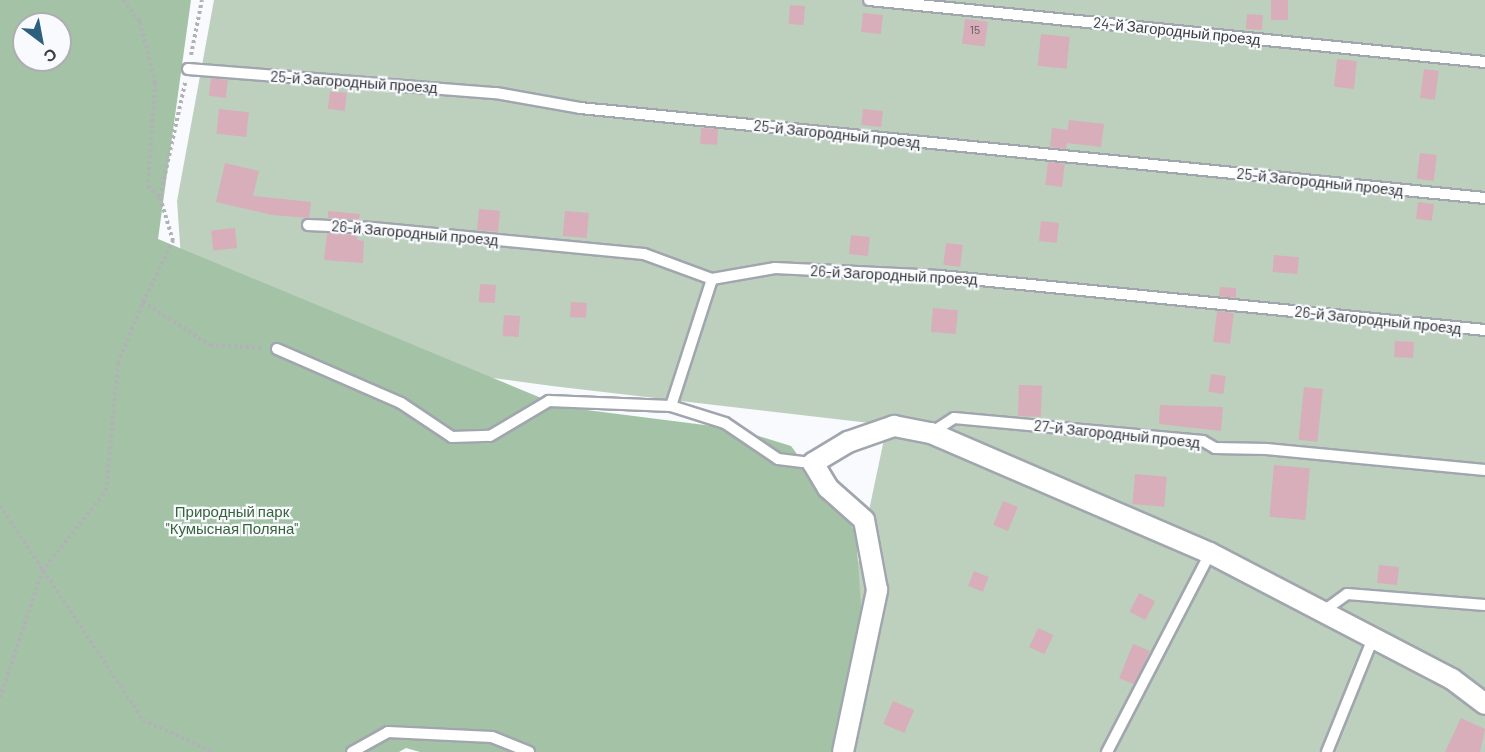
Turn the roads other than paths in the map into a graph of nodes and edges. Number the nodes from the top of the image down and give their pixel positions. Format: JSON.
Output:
{"nodes":[{"id":1,"x":869,"y":0,"type":"edge"},
{"id":2,"x":1485,"y":62,"type":"edge"},
{"id":3,"x":188,"y":69,"type":"road end"},
{"id":4,"x":1485,"y":198,"type":"edge"},
{"id":5,"x":308,"y":225,"type":"dead end"},
{"id":6,"x":712,"y":279,"type":"junction"},
{"id":7,"x":1485,"y":330,"type":"edge"},
{"id":8,"x":277,"y":349,"type":"road end"},
{"id":9,"x":670,"y":406,"type":"junction"},
{"id":10,"x":931,"y":433,"type":"junction"},
{"id":11,"x":813,"y":463,"type":"junction"},
{"id":12,"x":1485,"y":470,"type":"edge"},
{"id":13,"x":1210,"y":552,"type":"junction"},
{"id":14,"x":1485,"y":605,"type":"edge"},
{"id":15,"x":1325,"y":610,"type":"junction"},
{"id":16,"x":1373,"y":638,"type":"junction"},
{"id":17,"x":1485,"y":704,"type":"edge"},
{"id":18,"x":352,"y":752,"type":"edge"},
{"id":19,"x":529,"y":752,"type":"edge"},
{"id":20,"x":843,"y":752,"type":"edge"},
{"id":21,"x":1107,"y":752,"type":"edge"},
{"id":22,"x":1327,"y":752,"type":"edge"}],
"edges":[{"from":1,"to":2,"type":"lane","name":"24-й Загородный проезд"},
{"from":3,"to":4,"type":"lane","name":"25-й Загородный проезд"},
{"from":5,"to":6,"type":"lane","name":"26-й Загородный проезд"},
{"from":6,"to":7,"type":"lane","name":"26-й Загородный проезд"},
{"from":6,"to":9,"type":"lane"},
{"from":8,"to":9,"type":"lane"},
{"from":9,"to":11,"type":"lane"},
{"from":10,"to":11,"type":"street"},
{"from":10,"to":12,"type":"lane","name":"27-й Загородный проезд"},
{"from":10,"to":13,"type":"street"},
{"from":11,"to":20,"type":"street"},
{"from":13,"to":15,"type":"street"},
{"from":13,"to":21,"type":"lane"},
{"from":14,"to":15,"type":"lane"},
{"from":15,"to":16,"type":"street"},
{"from":16,"to":17,"type":"street"},
{"from":16,"to":22,"type":"lane"},
{"from":18,"to":19,"type":"lane"}]}
